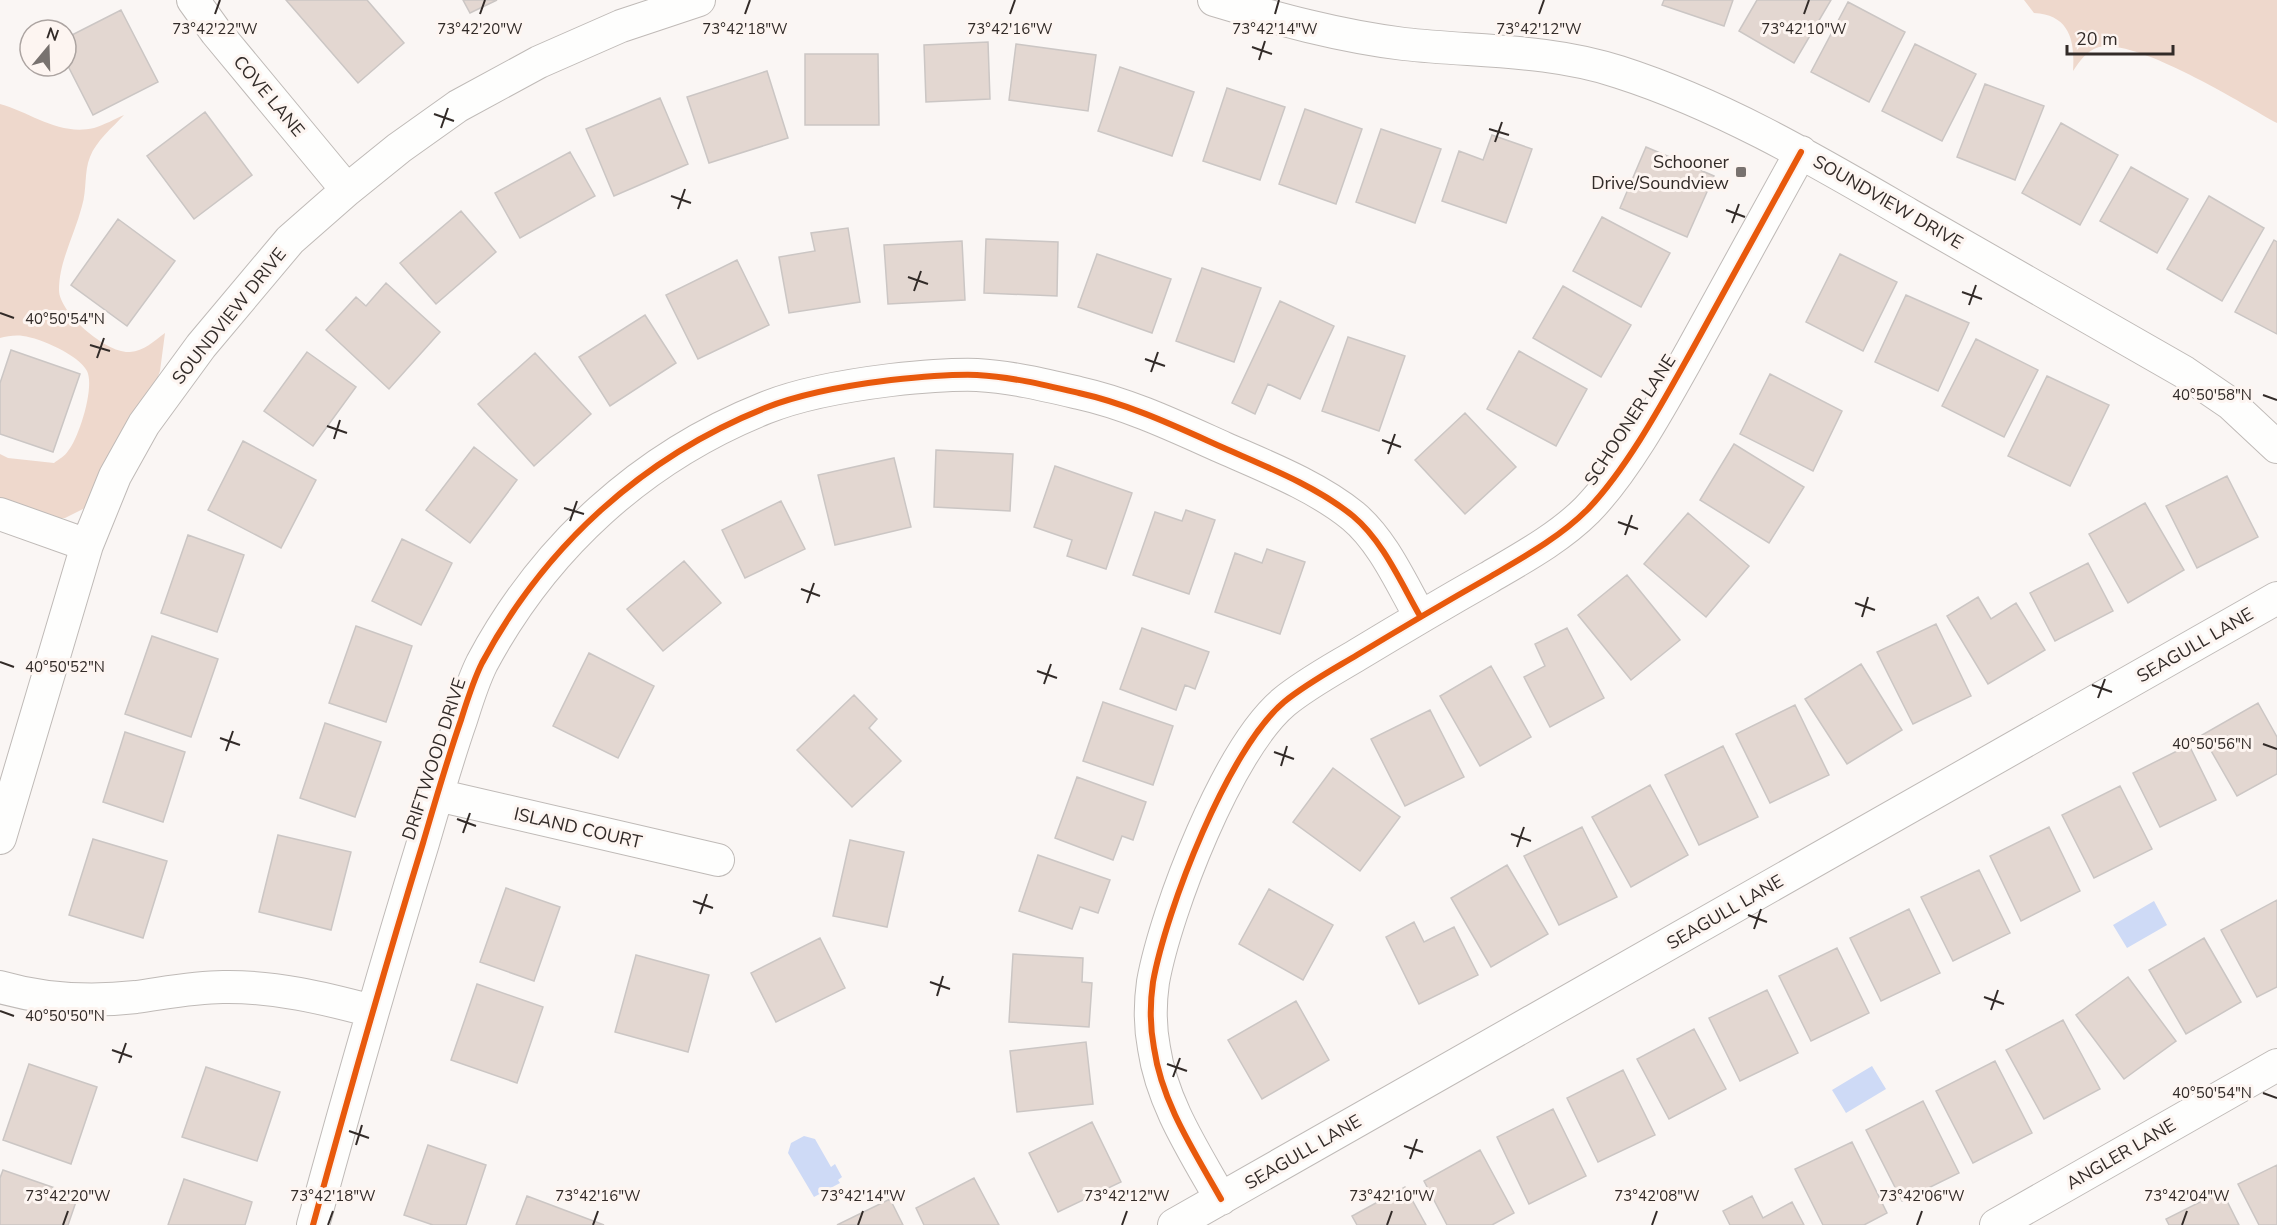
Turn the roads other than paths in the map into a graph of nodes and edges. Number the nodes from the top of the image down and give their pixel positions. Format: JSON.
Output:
{"nodes":[{"id":1,"x":193,"y":0,"type":"edge"},
{"id":2,"x":699,"y":0,"type":"edge"},
{"id":3,"x":1214,"y":0,"type":"edge"},
{"id":4,"x":1801,"y":152,"type":"junction"},
{"id":5,"x":347,"y":190,"type":"junction"},
{"id":6,"x":2277,"y":447,"type":"edge"},
{"id":7,"x":0,"y":514,"type":"edge"},
{"id":8,"x":87,"y":545,"type":"junction"},
{"id":9,"x":2277,"y":598,"type":"edge"},
{"id":10,"x":1420,"y":616,"type":"junction"},
{"id":11,"x":437,"y":795,"type":"junction"},
{"id":12,"x":0,"y":838,"type":"edge"},
{"id":13,"x":718,"y":860,"type":"dead end"},
{"id":14,"x":0,"y":987,"type":"edge"},
{"id":15,"x":372,"y":1011,"type":"junction"},
{"id":16,"x":2277,"y":1065,"type":"edge"},
{"id":17,"x":1221,"y":1199,"type":"junction"},
{"id":18,"x":313,"y":1225,"type":"edge"},
{"id":19,"x":1174,"y":1225,"type":"edge"},
{"id":20,"x":1996,"y":1225,"type":"edge"}],
"edges":[{"from":1,"to":5,"type":"street","name":"COVE LANE"},
{"from":2,"to":5,"type":"street","name":"SOUNDVIEW DRIVE"},
{"from":3,"to":4,"type":"street","name":"SOUNDVIEW DRIVE"},
{"from":4,"to":6,"type":"street","name":"SOUNDVIEW DRIVE"},
{"from":4,"to":10,"type":"street","name":"SCHOONER LANE"},
{"from":5,"to":8,"type":"street","name":"SOUNDVIEW DRIVE"},
{"from":7,"to":8,"type":"street"},
{"from":8,"to":12,"type":"street","name":"SOUNDVIEW DRIVE"},
{"from":9,"to":17,"type":"street","name":"SEAGULL LANE"},
{"from":10,"to":11,"type":"street","name":"DRIFTWOOD DRIVE"},
{"from":10,"to":17,"type":"street","name":"SCHOONER LANE"},
{"from":11,"to":13,"type":"street","name":"ISLAND COURT"},
{"from":11,"to":15,"type":"street","name":"DRIFTWOOD DRIVE"},
{"from":14,"to":15,"type":"street"},
{"from":15,"to":18,"type":"street","name":"DRIFTWOOD DRIVE"},
{"from":16,"to":20,"type":"street","name":"ANGLER LANE"},
{"from":17,"to":19,"type":"street","name":"SEAGULL LANE"}]}
